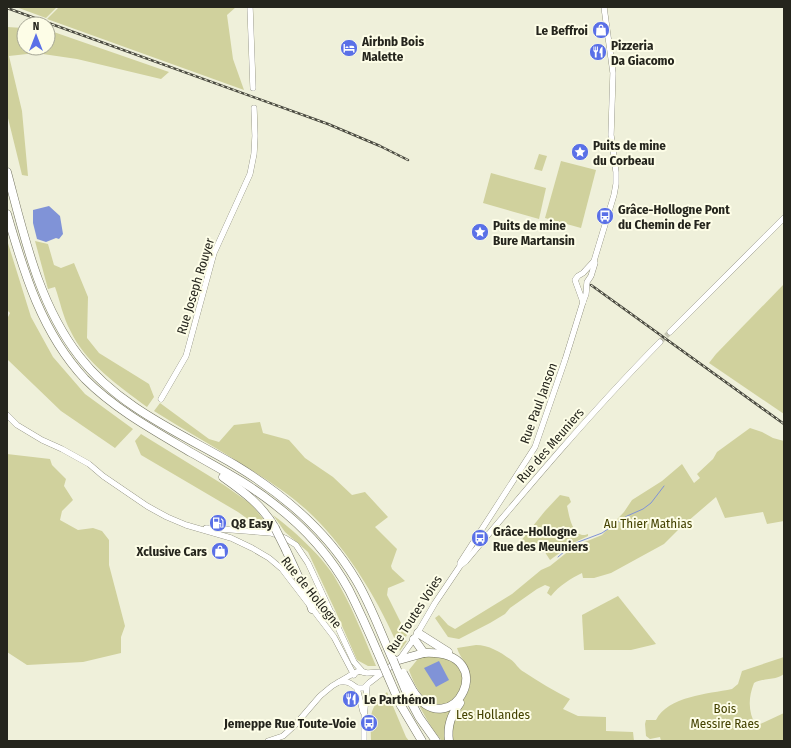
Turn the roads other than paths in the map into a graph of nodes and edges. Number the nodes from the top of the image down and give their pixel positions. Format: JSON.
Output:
{"nodes":[{"id":1,"x":250,"y":7,"type":"edge"},
{"id":2,"x":604,"y":7,"type":"edge"},
{"id":3,"x":253,"y":88,"type":"dead end"},
{"id":4,"x":254,"y":108,"type":"dead end"},
{"id":5,"x":7,"y":172,"type":"edge"},
{"id":6,"x":7,"y":214,"type":"edge"},
{"id":7,"x":784,"y":218,"type":"edge"},
{"id":8,"x":594,"y":261,"type":"junction"},
{"id":9,"x":581,"y":275,"type":"junction"},
{"id":10,"x":587,"y":283,"type":"junction"},
{"id":11,"x":578,"y":287,"type":"junction"},
{"id":12,"x":583,"y":302,"type":"junction"},
{"id":13,"x":670,"y":332,"type":"tunnel mouth"},
{"id":14,"x":660,"y":342,"type":"tunnel mouth"},
{"id":15,"x":161,"y":399,"type":"dead end"},
{"id":16,"x":7,"y":415,"type":"edge"},
{"id":17,"x":175,"y":443,"type":"junction"},
{"id":18,"x":196,"y":528,"type":"junction"},
{"id":19,"x":460,"y":566,"type":"junction"},
{"id":20,"x":312,"y":609,"type":"junction"},
{"id":21,"x":332,"y":613,"type":"junction"},
{"id":22,"x":319,"y":617,"type":"junction"},
{"id":23,"x":416,"y":636,"type":"junction"},
{"id":24,"x":424,"y":653,"type":"junction"},
{"id":25,"x":396,"y":660,"type":"junction"},
{"id":26,"x":383,"y":672,"type":"junction"},
{"id":27,"x":365,"y":673,"type":"junction"},
{"id":28,"x":354,"y":675,"type":"junction"},
{"id":29,"x":339,"y":682,"type":"junction"},
{"id":30,"x":368,"y":685,"type":"junction"},
{"id":31,"x":355,"y":686,"type":"junction"},
{"id":32,"x":411,"y":694,"type":"junction"},
{"id":33,"x":364,"y":718,"type":"junction"},
{"id":34,"x":268,"y":741,"type":"edge"},
{"id":35,"x":364,"y":741,"type":"edge"},
{"id":36,"x":422,"y":741,"type":"edge"},
{"id":37,"x":436,"y":741,"type":"edge"},
{"id":38,"x":449,"y":741,"type":"edge"}],
"edges":[{"from":1,"to":3,"type":"street"},
{"from":2,"to":8,"type":"street","name":"Rue Paul Janson"},
{"from":4,"to":15,"type":"street","name":"Rue Joseph Rouyer"},
{"from":5,"to":25,"type":"highway"},
{"from":6,"to":17,"type":"highway"},
{"from":7,"to":13,"type":"street"},
{"from":8,"to":9,"type":"street","name":"Rue Paul Janson"},
{"from":8,"to":10,"type":"street","name":"Rue Paul Janson"},
{"from":9,"to":10,"type":"street"},
{"from":9,"to":11,"type":"street"},
{"from":10,"to":11,"type":"street"},
{"from":10,"to":12,"type":"street","name":"Rue Paul Janson"},
{"from":11,"to":12,"type":"street"},
{"from":12,"to":19,"type":"street","name":"Rue Paul Janson"},
{"from":14,"to":19,"type":"street","name":"Rue des Meuniers"},
{"from":16,"to":18,"type":"street","name":"Rue de Hollogne"},
{"from":17,"to":20,"type":"highway","bridge":true},
{"from":17,"to":36,"type":"highway","bridge":true},
{"from":18,"to":20,"type":"street","name":"Rue de Hollogne"},
{"from":18,"to":21,"type":"street"},
{"from":19,"to":23,"type":"street","name":"Rue Toutes Voies"},
{"from":20,"to":22,"type":"street","name":"Rue de Hollogne"},
{"from":21,"to":22,"type":"street"},
{"from":21,"to":27,"type":"street"},
{"from":22,"to":28,"type":"street","name":"Rue de Hollogne"},
{"from":23,"to":24,"type":"highway"},
{"from":23,"to":25,"type":"street","name":"Rue Toutes Voies"},
{"from":23,"to":38,"type":"highway"},
{"from":24,"to":25,"type":"highway"},
{"from":24,"to":32,"type":"highway"},
{"from":25,"to":26,"type":"street","name":"Rue Toutes Voies"},
{"from":25,"to":32,"type":"highway","bridge":true},
{"from":26,"to":27,"type":"street"},
{"from":26,"to":30,"type":"street","name":"Rue Toutes Voies"},
{"from":27,"to":28,"type":"street"},
{"from":27,"to":30,"type":"street"},
{"from":28,"to":29,"type":"street"},
{"from":28,"to":31,"type":"street"},
{"from":29,"to":31,"type":"street"},
{"from":29,"to":34,"type":"street"},
{"from":30,"to":31,"type":"street"},
{"from":30,"to":33,"type":"street"},
{"from":31,"to":33,"type":"street"},
{"from":32,"to":37,"type":"highway"},
{"from":33,"to":35,"type":"street"}]}
